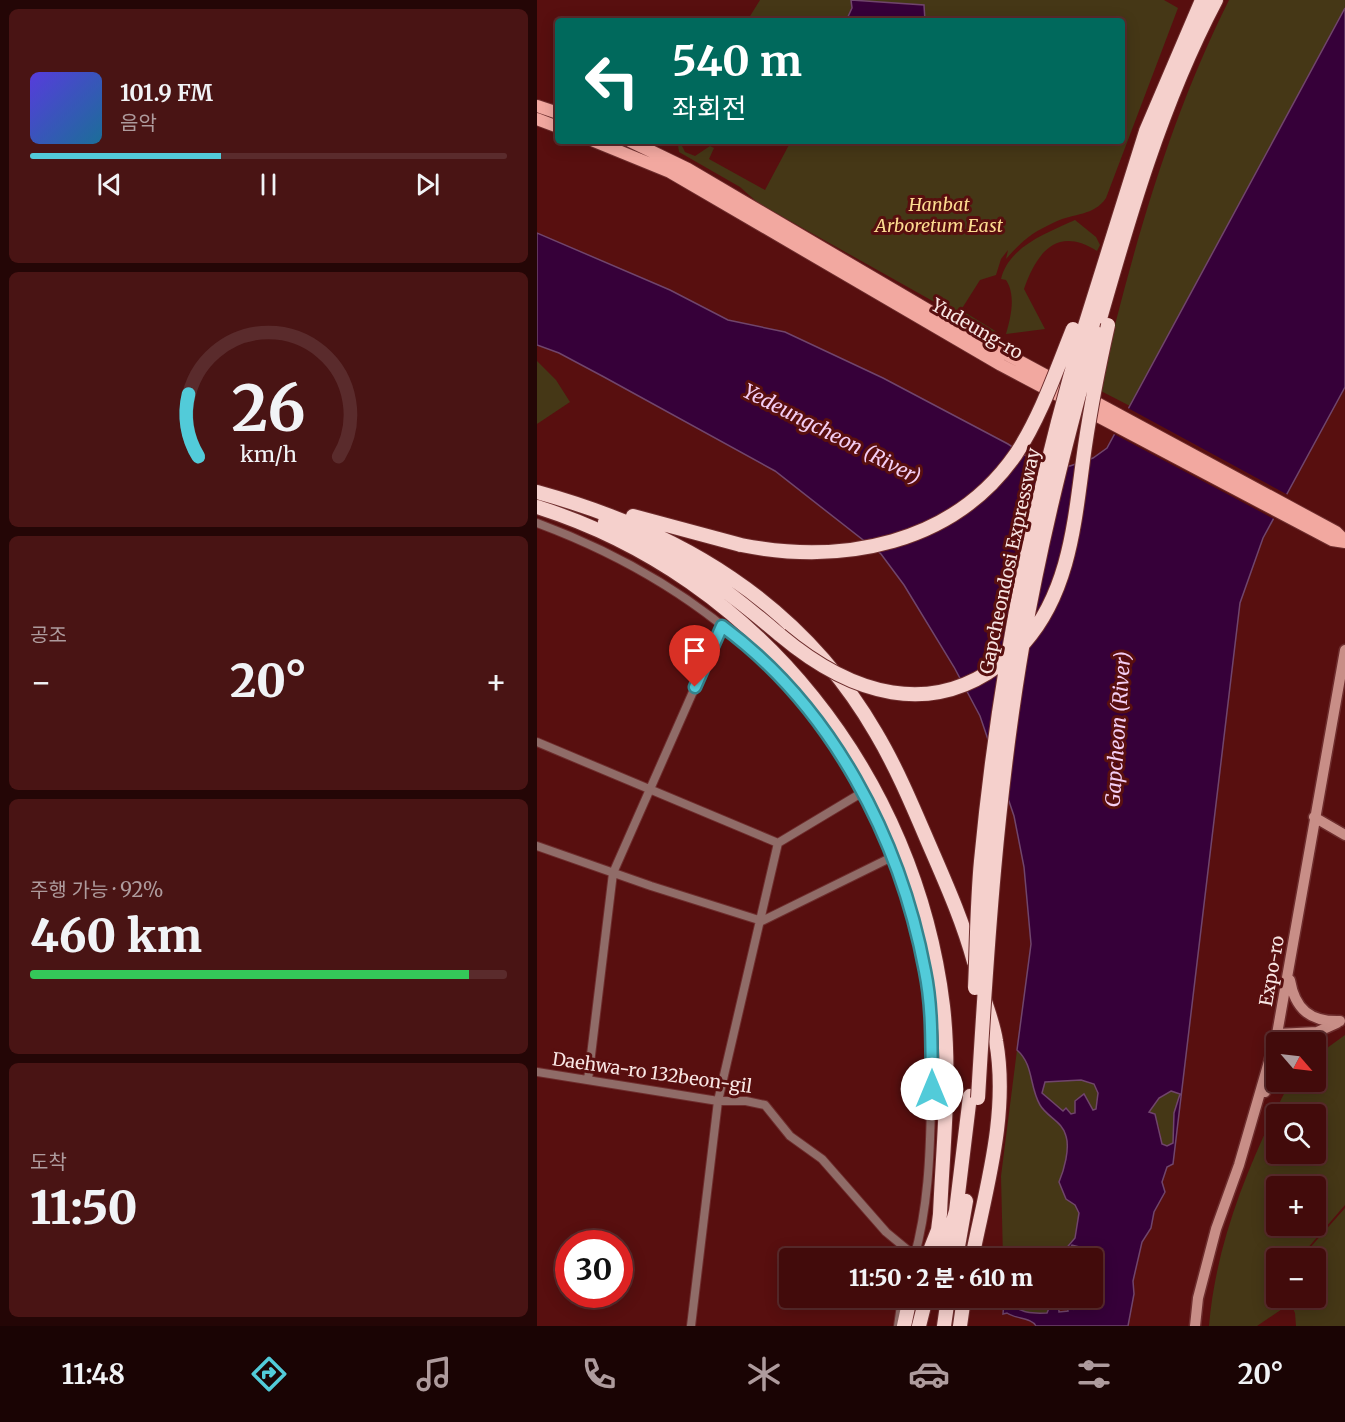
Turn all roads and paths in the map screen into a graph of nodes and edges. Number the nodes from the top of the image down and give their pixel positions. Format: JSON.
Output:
{"nodes":[{"id":1,"x":1202,"y":0,"type":"edge"},
{"id":2,"x":1216,"y":0,"type":"edge"},
{"id":3,"x":537,"y":106,"type":"edge"},
{"id":4,"x":555,"y":112,"type":"edge"},
{"id":5,"x":537,"y":118,"type":"edge"},
{"id":6,"x":555,"y":126,"type":"edge"},
{"id":7,"x":601,"y":144,"type":"edge"},
{"id":8,"x":636,"y":144,"type":"edge"},
{"id":9,"x":1119,"y":235,"type":"junction"},
{"id":10,"x":1084,"y":332,"type":"junction"},
{"id":11,"x":1004,"y":359,"type":"junction"},
{"id":12,"x":537,"y":492,"type":"edge"},
{"id":13,"x":537,"y":501,"type":"edge"},
{"id":14,"x":575,"y":503,"type":"junction"},
{"id":15,"x":537,"y":507,"type":"edge"},
{"id":16,"x":537,"y":523,"type":"edge"},
{"id":17,"x":1345,"y":541,"type":"edge"},
{"id":18,"x":722,"y":626,"type":"junction"},
{"id":19,"x":1345,"y":650,"type":"edge"},
{"id":20,"x":537,"y":742,"type":"edge"},
{"id":21,"x":650,"y":788,"type":"junction"},
{"id":22,"x":863,"y":792,"type":"junction"},
{"id":23,"x":1314,"y":817,"type":"junction"},
{"id":24,"x":1345,"y":835,"type":"edge"},
{"id":25,"x":779,"y":843,"type":"junction"},
{"id":26,"x":537,"y":846,"type":"edge"},
{"id":27,"x":892,"y":857,"type":"junction"},
{"id":28,"x":613,"y":873,"type":"junction"},
{"id":29,"x":762,"y":921,"type":"junction"},
{"id":30,"x":1289,"y":975,"type":"junction"},
{"id":31,"x":1342,"y":1020,"type":"edge"},
{"id":32,"x":1277,"y":1032,"type":"edge"},
{"id":33,"x":1317,"y":1032,"type":"edge"},
{"id":34,"x":537,"y":1072,"type":"edge"},
{"id":35,"x":1266,"y":1075,"type":"edge"},
{"id":36,"x":588,"y":1080,"type":"junction"},
{"id":37,"x":1266,"y":1092,"type":"edge"},
{"id":38,"x":974,"y":1097,"type":"junction"},
{"id":39,"x":718,"y":1101,"type":"junction"},
{"id":40,"x":1258,"y":1105,"type":"junction"},
{"id":41,"x":906,"y":1248,"type":"edge"},
{"id":42,"x":920,"y":1248,"type":"edge"},
{"id":43,"x":925,"y":1248,"type":"edge"},
{"id":44,"x":945,"y":1248,"type":"edge"},
{"id":45,"x":958,"y":1248,"type":"edge"},
{"id":46,"x":974,"y":1248,"type":"edge"},
{"id":47,"x":901,"y":1308,"type":"edge"},
{"id":48,"x":907,"y":1308,"type":"edge"},
{"id":49,"x":924,"y":1308,"type":"edge"},
{"id":50,"x":947,"y":1308,"type":"edge"},
{"id":51,"x":963,"y":1308,"type":"edge"},
{"id":52,"x":691,"y":1326,"type":"edge"},
{"id":53,"x":898,"y":1326,"type":"edge"},
{"id":54,"x":904,"y":1326,"type":"edge"},
{"id":55,"x":919,"y":1326,"type":"edge"},
{"id":56,"x":944,"y":1326,"type":"edge"},
{"id":57,"x":960,"y":1326,"type":"edge"},
{"id":58,"x":1195,"y":1326,"type":"edge"}],
"edges":[{"from":1,"to":9,"type":"highway","name":"Gapcheondosi Expressway"},
{"from":2,"to":9,"type":"highway","name":"Gapcheondosi Expressway"},
{"from":3,"to":4,"type":"main road"},
{"from":5,"to":6,"type":"main road"},
{"from":7,"to":11,"type":"main road","name":"Yudeung-ro"},
{"from":8,"to":11,"type":"main road","name":"Yudeung-ro"},
{"from":9,"to":10,"type":"highway","name":"Gapcheondosi Expressway"},
{"from":9,"to":13,"type":"highway","bridge":true},
{"from":10,"to":14,"type":"highway","bridge":true},
{"from":10,"to":38,"type":"highway","name":"Gapcheondosi Expressway","bridge":true},
{"from":11,"to":17,"type":"main road","name":"Yudeung-ro","bridge":true},
{"from":12,"to":14,"type":"highway"},
{"from":14,"to":46,"type":"highway"},
{"from":15,"to":43,"type":"highway"},
{"from":16,"to":18,"type":"street"},
{"from":18,"to":21,"type":"street"},
{"from":18,"to":22,"type":"street"},
{"from":19,"to":23,"type":"main road","name":"Expo-ro"},
{"from":20,"to":21,"type":"street"},
{"from":21,"to":25,"type":"street"},
{"from":21,"to":28,"type":"street"},
{"from":22,"to":25,"type":"street"},
{"from":22,"to":27,"type":"street"},
{"from":23,"to":24,"type":"main road"},
{"from":23,"to":30,"type":"main road","name":"Expo-ro"},
{"from":25,"to":29,"type":"street"},
{"from":26,"to":28,"type":"street"},
{"from":27,"to":29,"type":"street"},
{"from":27,"to":42,"type":"street"},
{"from":28,"to":29,"type":"street"},
{"from":28,"to":36,"type":"street"},
{"from":29,"to":39,"type":"street"},
{"from":30,"to":31,"type":"main road"},
{"from":30,"to":32,"type":"main road","name":"Expo-ro"},
{"from":31,"to":33,"type":"main road"},
{"from":34,"to":36,"type":"street","name":"Daehwa-ro 132beon-gil"},
{"from":35,"to":40,"type":"main road","name":"Expo-ro"},
{"from":36,"to":39,"type":"street","name":"Daehwa-ro 132beon-gil"},
{"from":37,"to":40,"type":"main road"},
{"from":38,"to":44,"type":"highway","name":"Gapcheondosi Expressway"},
{"from":38,"to":45,"type":"highway","name":"Gapcheondosi Expressway"},
{"from":39,"to":41,"type":"street","name":"Daehwa-ro 132beon-gil"},
{"from":39,"to":52,"type":"street"},
{"from":40,"to":58,"type":"main road","name":"Expo-ro"},
{"from":47,"to":53,"type":"street"},
{"from":48,"to":54,"type":"highway"},
{"from":49,"to":55,"type":"highway"},
{"from":50,"to":56,"type":"highway"},
{"from":51,"to":57,"type":"highway"}]}
